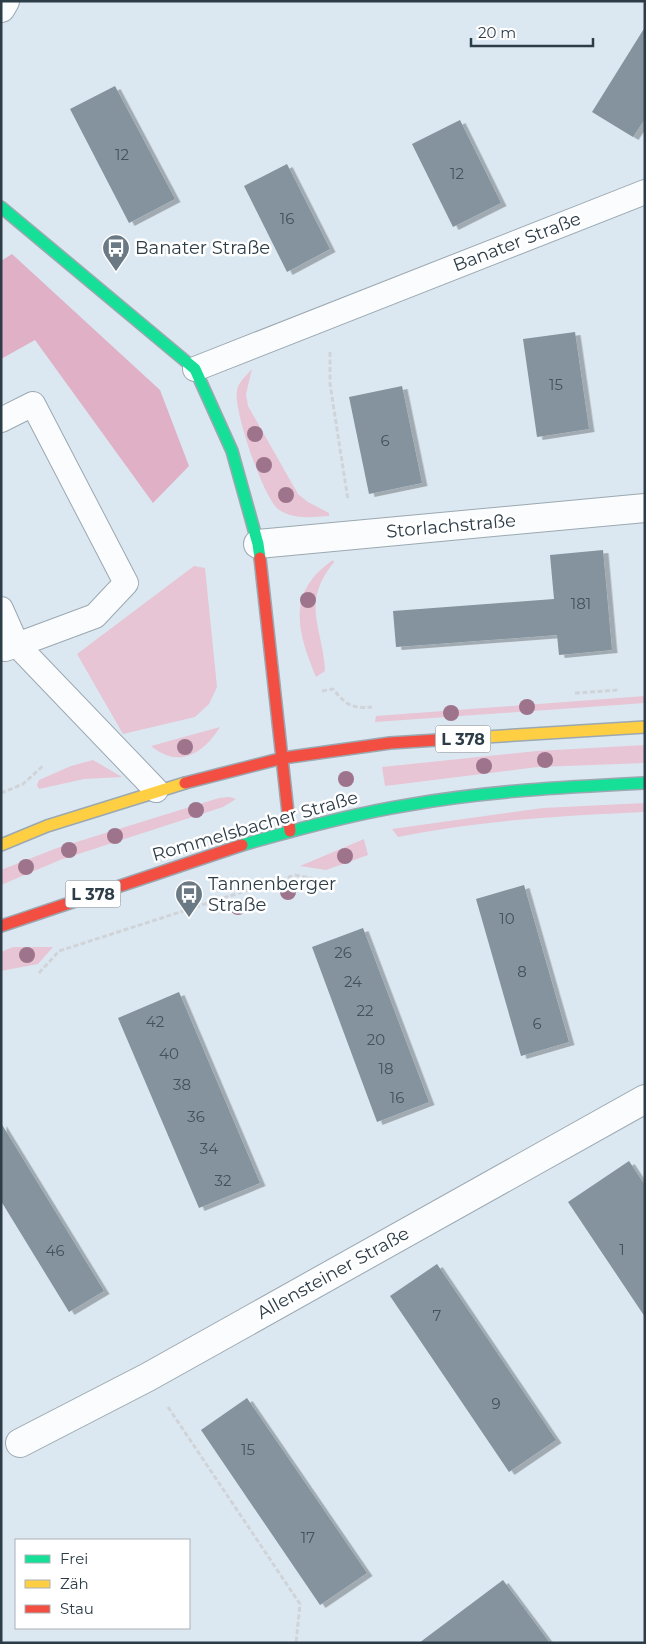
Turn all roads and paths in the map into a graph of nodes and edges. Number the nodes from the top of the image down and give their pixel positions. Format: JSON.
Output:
{"nodes":[{"id":1,"x":5,"y":1,"type":"edge"},
{"id":2,"x":1,"y":8,"type":"edge"},
{"id":3,"x":645,"y":192,"type":"edge"},
{"id":4,"x":1,"y":207,"type":"edge"},
{"id":5,"x":325,"y":318,"type":"junction"},
{"id":6,"x":195,"y":369,"type":"junction"},
{"id":7,"x":1,"y":420,"type":"edge"},
{"id":8,"x":344,"y":506,"type":"dead end"},
{"id":9,"x":645,"y":508,"type":"edge"},
{"id":10,"x":258,"y":544,"type":"junction"},
{"id":11,"x":1,"y":609,"type":"edge"},
{"id":12,"x":11,"y":647,"type":"junction"},
{"id":13,"x":626,"y":690,"type":"dead end"},
{"id":14,"x":322,"y":691,"type":"dead end"},
{"id":15,"x":567,"y":694,"type":"dead end"},
{"id":16,"x":382,"y":706,"type":"dead end"},
{"id":17,"x":645,"y":727,"type":"edge"},
{"id":18,"x":283,"y":758,"type":"junction"},
{"id":19,"x":44,"y":765,"type":"dead end"},
{"id":20,"x":645,"y":783,"type":"edge"},
{"id":21,"x":156,"y":790,"type":"junction"},
{"id":22,"x":1,"y":793,"type":"edge"},
{"id":23,"x":290,"y":831,"type":"junction"},
{"id":24,"x":1,"y":845,"type":"edge"},
{"id":25,"x":326,"y":888,"type":"dead end"},
{"id":26,"x":1,"y":926,"type":"edge"},
{"id":27,"x":39,"y":973,"type":"dead end"},
{"id":28,"x":645,"y":1099,"type":"edge"},
{"id":29,"x":148,"y":1378,"type":"junction"},
{"id":30,"x":20,"y":1444,"type":"dead end"},
{"id":31,"x":296,"y":1643,"type":"edge"}],
"edges":[{"from":1,"to":2,"type":"street"},
{"from":3,"to":5,"type":"lane","name":"Banater Straße"},
{"from":4,"to":6,"type":"main road"},
{"from":5,"to":6,"type":"lane","name":"Banater Straße"},
{"from":5,"to":8,"type":"path"},
{"from":6,"to":10,"type":"main road"},
{"from":7,"to":12,"type":"lane"},
{"from":9,"to":10,"type":"street","name":"Storlachstraße"},
{"from":10,"to":18,"type":"main road"},
{"from":11,"to":12,"type":"lane"},
{"from":12,"to":21,"type":"lane"},
{"from":13,"to":15,"type":"path"},
{"from":14,"to":16,"type":"path"},
{"from":17,"to":18,"type":"main road","number":"L 378"},
{"from":18,"to":21,"type":"main road","number":"L 378"},
{"from":18,"to":23,"type":"main road"},
{"from":19,"to":22,"type":"path"},
{"from":20,"to":23,"type":"main road","name":"Rommelsbacher Straße","number":"L 378"},
{"from":21,"to":24,"type":"main road","number":"L 378"},
{"from":23,"to":26,"type":"main road","name":"Rommelsbacher Straße","number":"L 378"},
{"from":25,"to":27,"type":"path"},
{"from":28,"to":29,"type":"street","name":"Allensteiner Straße"},
{"from":29,"to":30,"type":"street","name":"Allensteiner Straße"},
{"from":29,"to":31,"type":"path"}]}
